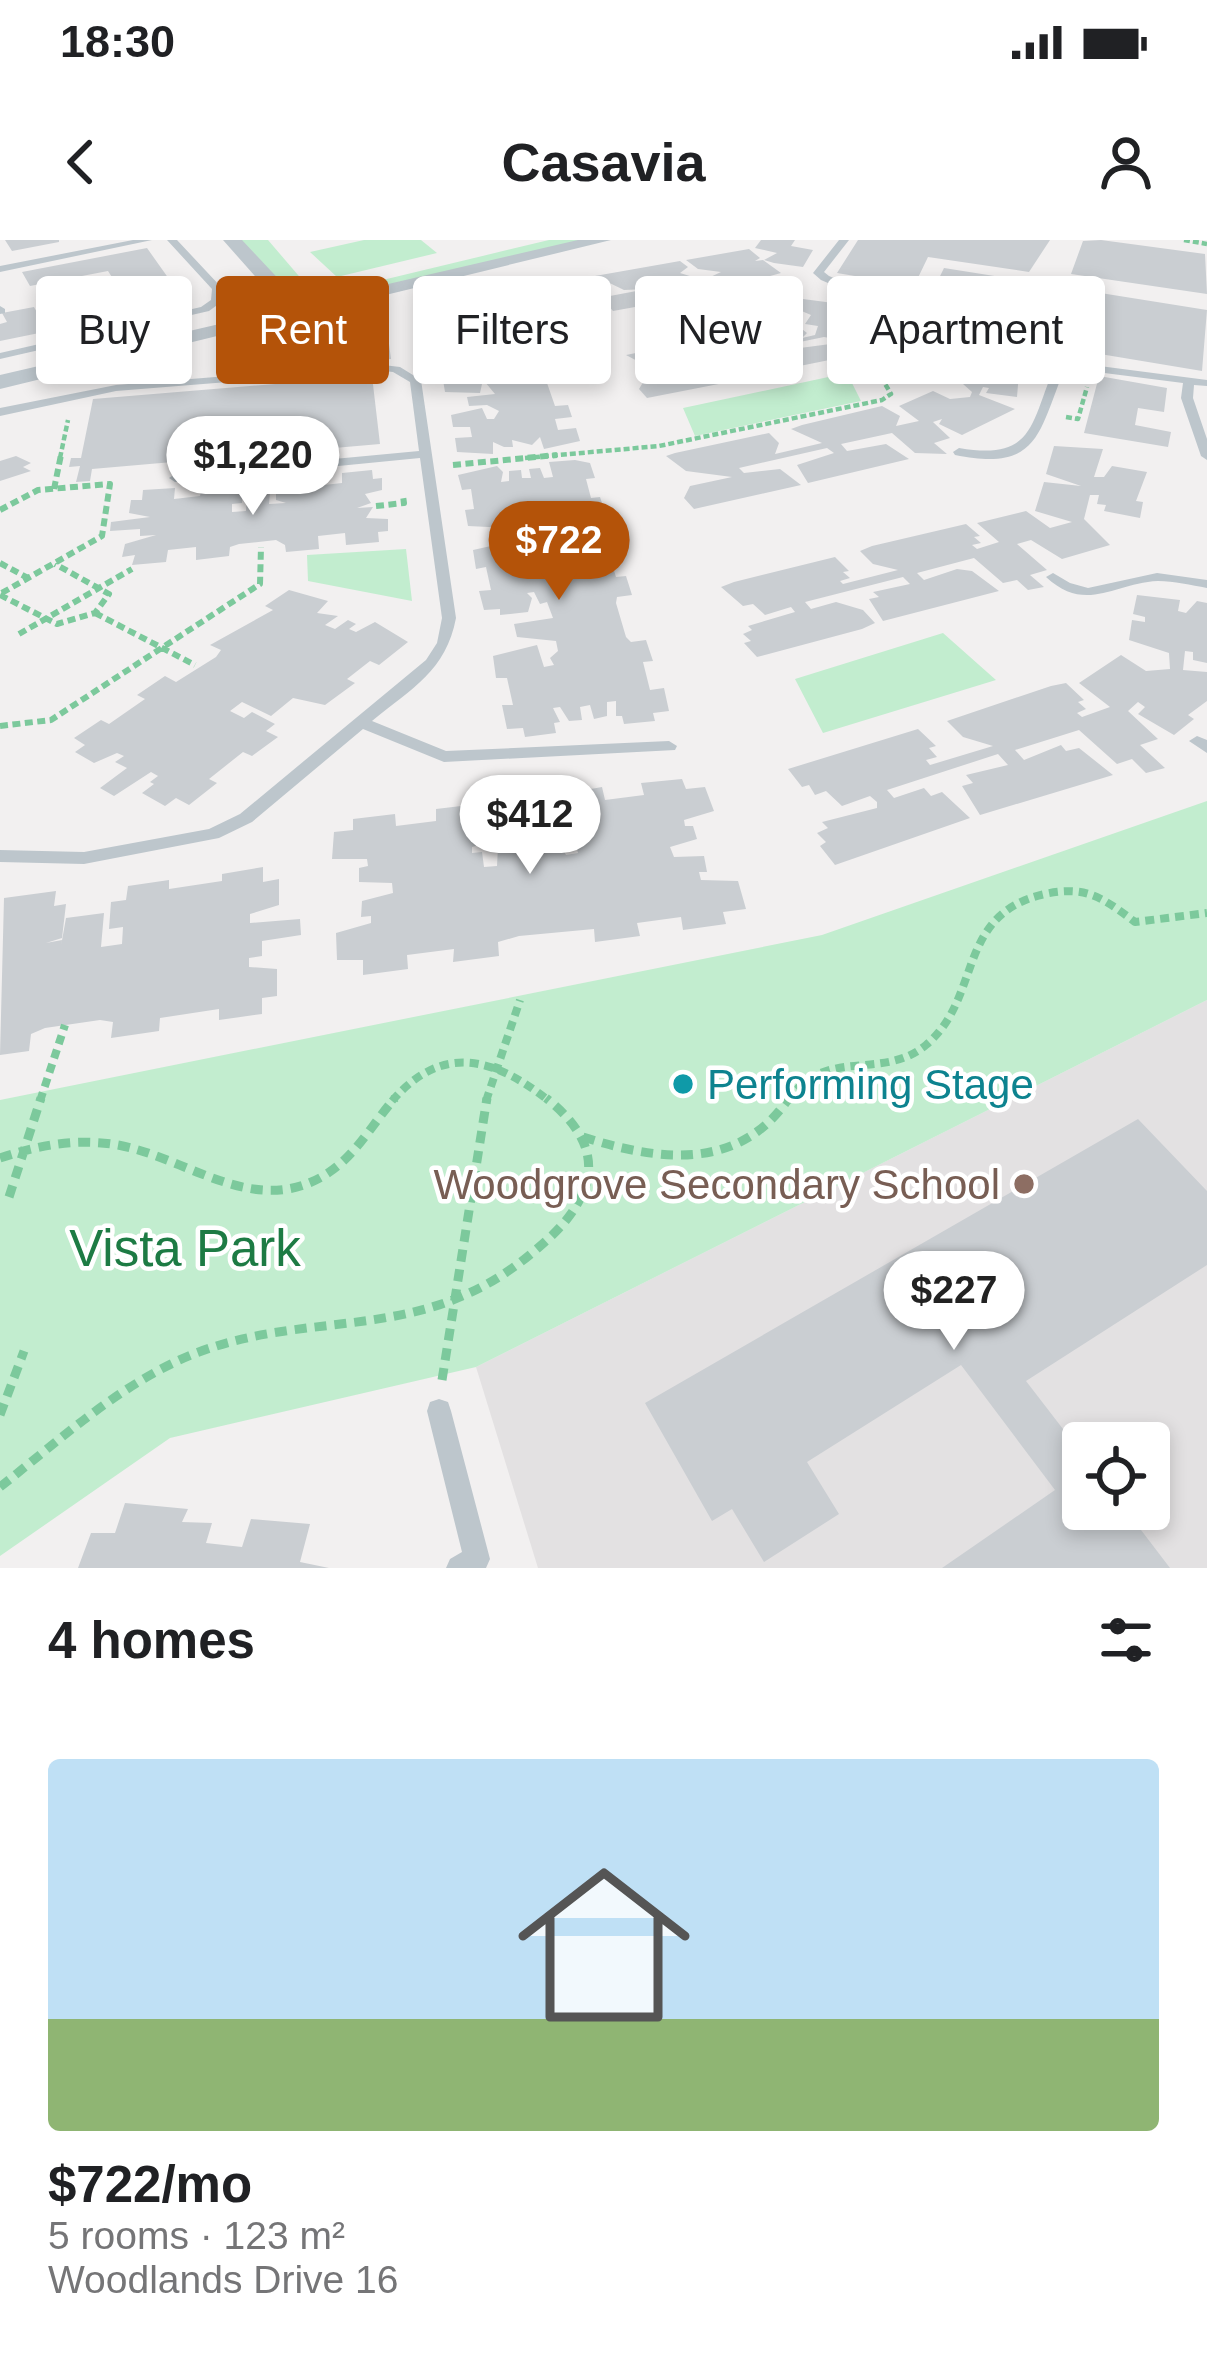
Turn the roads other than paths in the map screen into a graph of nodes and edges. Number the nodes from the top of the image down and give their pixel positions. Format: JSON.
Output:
{"nodes":[{"id":1,"x":147,"y":240,"type":"edge"},
{"id":2,"x":172,"y":240,"type":"edge"},
{"id":3,"x":232,"y":240,"type":"edge"},
{"id":4,"x":602,"y":240,"type":"edge"},
{"id":5,"x":844,"y":240,"type":"edge"},
{"id":6,"x":0,"y":268,"type":"edge"},
{"id":7,"x":265,"y":276,"type":"edge"},
{"id":8,"x":827,"y":279,"type":"edge"},
{"id":9,"x":389,"y":290,"type":"edge"},
{"id":10,"x":934,"y":341,"type":"joint"},
{"id":11,"x":0,"y":356,"type":"edge"},
{"id":12,"x":1105,"y":369,"type":"edge"},
{"id":13,"x":36,"y":374,"type":"edge"},
{"id":14,"x":1190,"y":380,"type":"junction"},
{"id":15,"x":0,"y":382,"type":"edge"},
{"id":16,"x":1207,"y":383,"type":"edge"},
{"id":17,"x":46,"y":384,"type":"edge"},
{"id":18,"x":1053,"y":384,"type":"edge"},
{"id":19,"x":52,"y":397,"type":"junction"},
{"id":20,"x":0,"y":412,"type":"edge"},
{"id":21,"x":959,"y":452,"type":"dead end"},
{"id":22,"x":1207,"y":456,"type":"edge"},
{"id":23,"x":426,"y":460,"type":"junction"},
{"id":24,"x":175,"y":478,"type":"dead end"},
{"id":25,"x":1053,"y":578,"type":"dead end"},
{"id":26,"x":1207,"y":584,"type":"edge"},
{"id":27,"x":361,"y":722,"type":"junction"},
{"id":28,"x":669,"y":746,"type":"dead end"},
{"id":29,"x":0,"y":856,"type":"edge"},
{"id":30,"x":439,"y":1411,"type":"road end"},
{"id":31,"x":472,"y":1565,"type":"edge"}],
"edges":[{"from":1,"to":6,"type":"lane"},
{"from":2,"to":11,"type":"lane"},
{"from":3,"to":7,"type":"street"},
{"from":4,"to":9,"type":"street"},
{"from":5,"to":8,"type":"lane"},
{"from":10,"to":10,"type":"lane"},
{"from":12,"to":14,"type":"lane"},
{"from":13,"to":15,"type":"street"},
{"from":14,"to":16,"type":"lane"},
{"from":14,"to":22,"type":"lane"},
{"from":17,"to":19,"type":"lane"},
{"from":18,"to":21,"type":"lane"},
{"from":19,"to":20,"type":"lane"},
{"from":19,"to":23,"type":"lane"},
{"from":23,"to":24,"type":"lane"},
{"from":23,"to":27,"type":"lane"},
{"from":25,"to":26,"type":"lane"},
{"from":27,"to":28,"type":"lane"},
{"from":27,"to":29,"type":"lane"},
{"from":30,"to":31,"type":"lane"}]}
